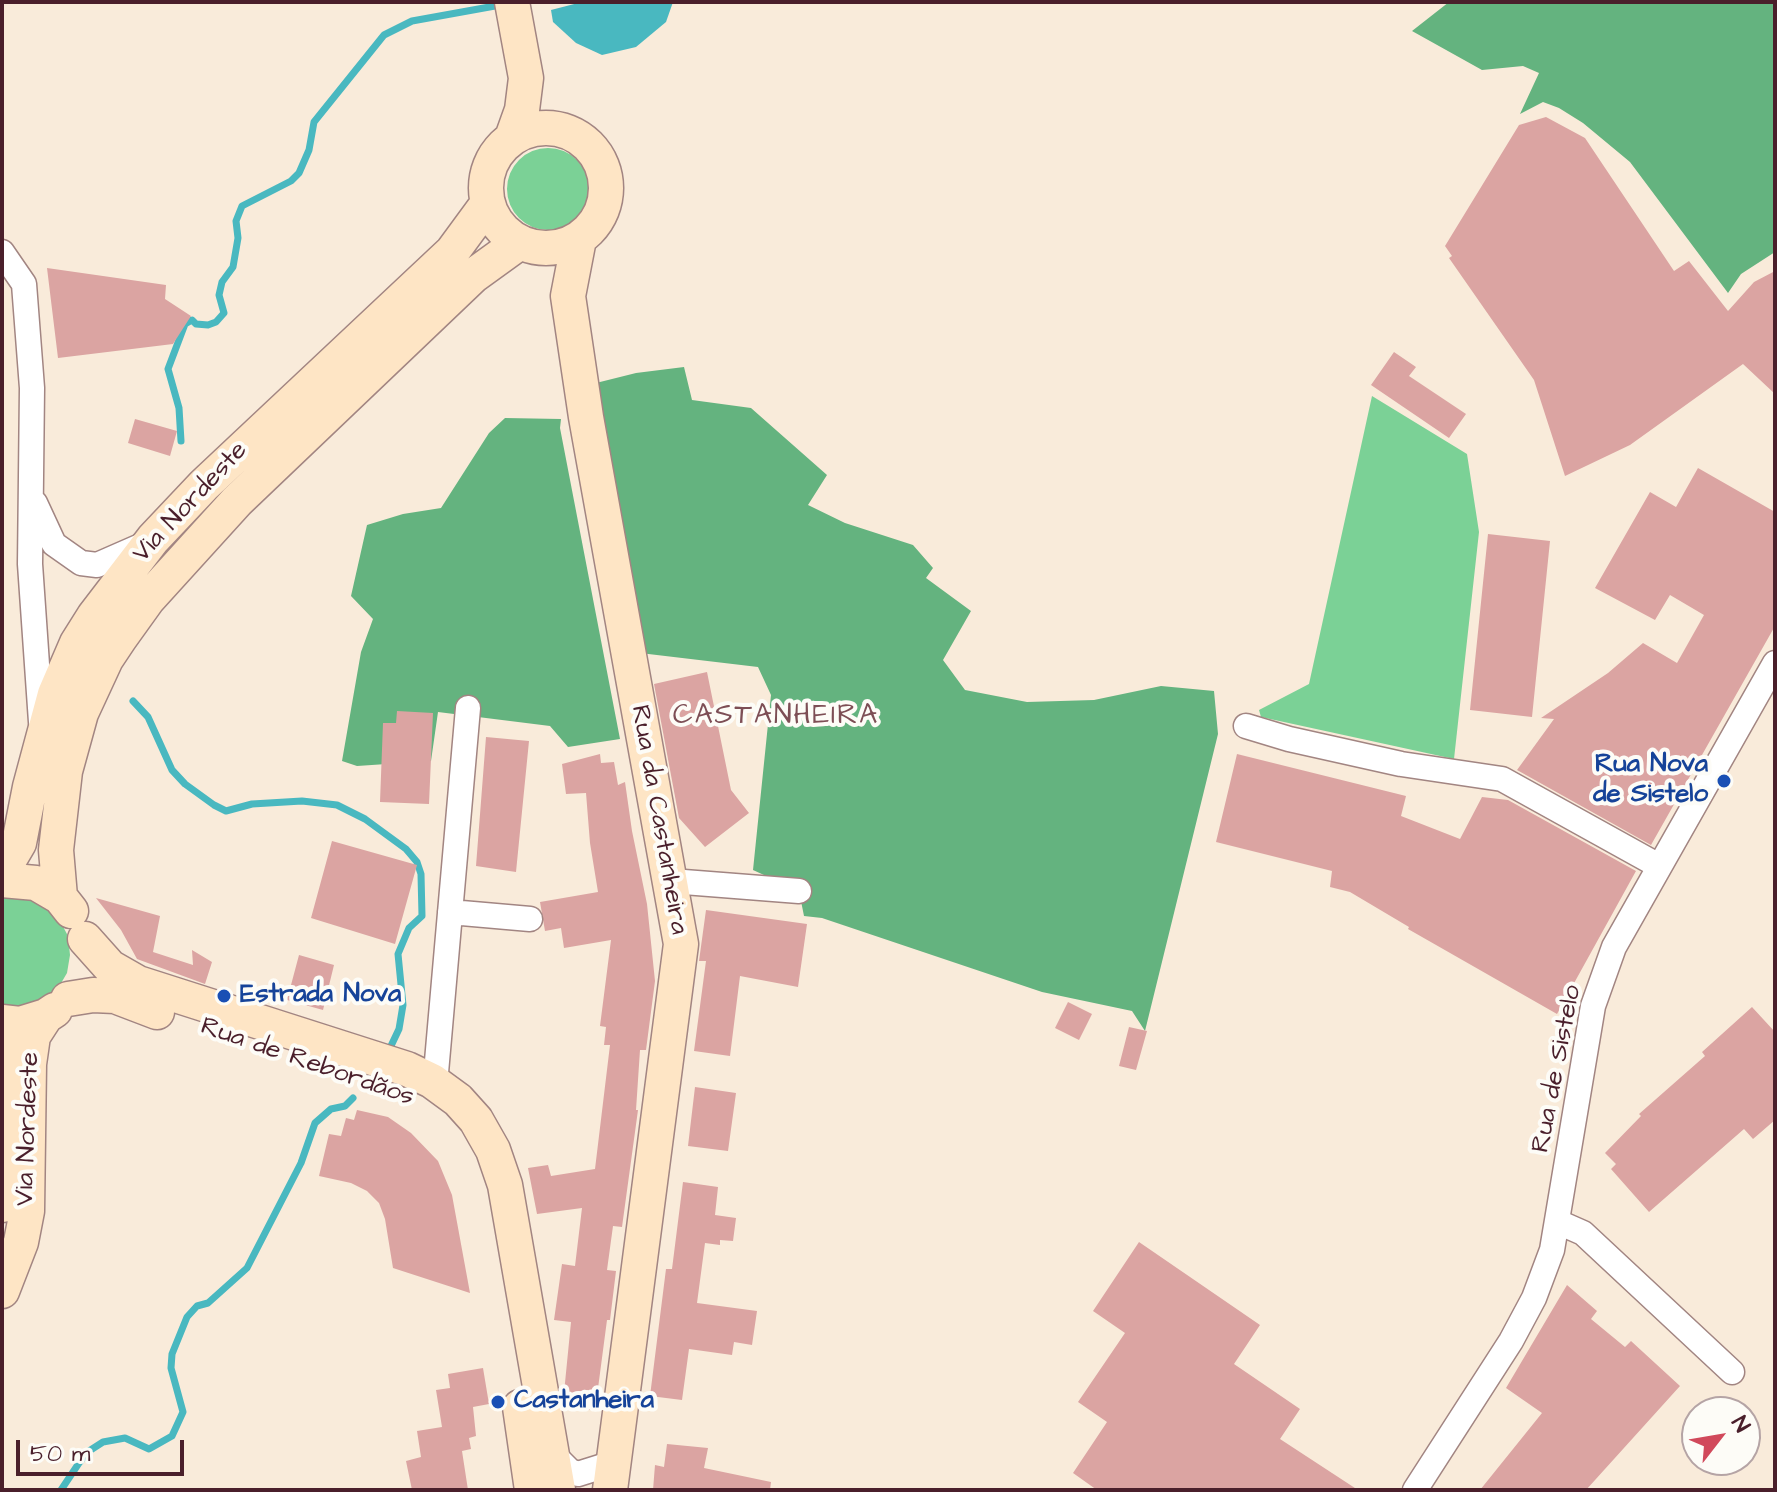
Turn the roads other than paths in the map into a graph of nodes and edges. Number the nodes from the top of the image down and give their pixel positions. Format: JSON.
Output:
{"nodes":[{"id":1,"x":512,"y":2,"type":"edge"},
{"id":2,"x":526,"y":78,"type":"junction"},
{"id":3,"x":564,"y":130,"type":"junction"},
{"id":4,"x":512,"y":138,"type":"junction"},
{"id":5,"x":488,"y":203,"type":"junction"},
{"id":6,"x":579,"y":239,"type":"junction"},
{"id":7,"x":524,"y":244,"type":"junction"},
{"id":8,"x":2,"y":252,"type":"edge"},
{"id":9,"x":568,"y":296,"type":"junction"},
{"id":10,"x":31,"y":493,"type":"junction"},
{"id":11,"x":153,"y":539,"type":"junction"},
{"id":12,"x":1775,"y":663,"type":"edge"},
{"id":13,"x":468,"y":708,"type":"dead end"},
{"id":14,"x":1246,"y":726,"type":"dead end"},
{"id":15,"x":42,"y":740,"type":"junction"},
{"id":16,"x":26,"y":806,"type":"junction"},
{"id":17,"x":2,"y":841,"type":"edge"},
{"id":18,"x":1659,"y":866,"type":"junction"},
{"id":19,"x":2,"y":872,"type":"edge"},
{"id":20,"x":2,"y":880,"type":"edge"},
{"id":21,"x":671,"y":881,"type":"junction"},
{"id":22,"x":799,"y":891,"type":"dead end"},
{"id":23,"x":60,"y":897,"type":"junction"},
{"id":24,"x":450,"y":912,"type":"junction"},
{"id":25,"x":530,"y":919,"type":"dead end"},
{"id":26,"x":85,"y":939,"type":"junction"},
{"id":27,"x":57,"y":1007,"type":"junction"},
{"id":28,"x":2,"y":1022,"type":"edge"},
{"id":29,"x":2,"y":1039,"type":"edge"},
{"id":30,"x":435,"y":1084,"type":"junction"},
{"id":31,"x":4,"y":1119,"type":"edge"},
{"id":32,"x":2,"y":1205,"type":"edge"},
{"id":33,"x":1558,"y":1222,"type":"junction"},
{"id":34,"x":2,"y":1291,"type":"edge"},
{"id":35,"x":1732,"y":1372,"type":"dead end"},
{"id":36,"x":611,"y":1477,"type":"edge"},
{"id":37,"x":554,"y":1478,"type":"edge"},
{"id":38,"x":1415,"y":1490,"type":"edge"}],
"edges":[{"from":1,"to":2,"type":"main road"},
{"from":2,"to":3,"type":"main road"},
{"from":2,"to":4,"type":"main road"},
{"from":3,"to":4,"type":"main road"},
{"from":3,"to":6,"type":"main road"},
{"from":4,"to":5,"type":"main road"},
{"from":5,"to":7,"type":"main road"},
{"from":5,"to":11,"type":"main road","name":"Via Nordeste"},
{"from":6,"to":7,"type":"main road"},
{"from":6,"to":9,"type":"main road","name":"Rua da Castanheira"},
{"from":7,"to":9,"type":"main road","name":"Rua da Castanheira"},
{"from":7,"to":23,"type":"main road","name":"Via Nordeste"},
{"from":8,"to":10,"type":"street"},
{"from":9,"to":21,"type":"main road","name":"Rua da Castanheira"},
{"from":10,"to":11,"type":"street"},
{"from":10,"to":15,"type":"street"},
{"from":11,"to":15,"type":"main road","name":"Via Nordeste"},
{"from":12,"to":18,"type":"street","name":"Rua de Sistelo"},
{"from":13,"to":24,"type":"street"},
{"from":14,"to":18,"type":"street"},
{"from":15,"to":16,"type":"main road","name":"Via Nordeste"},
{"from":16,"to":17,"type":"street"},
{"from":16,"to":19,"type":"main road","name":"Via Nordeste"},
{"from":18,"to":33,"type":"street","name":"Rua de Sistelo"},
{"from":20,"to":23,"type":"main road"},
{"from":21,"to":22,"type":"street"},
{"from":21,"to":36,"type":"main road","name":"Rua da Castanheira"},
{"from":23,"to":26,"type":"main road","name":"Rua de Rebordãos"},
{"from":24,"to":25,"type":"street"},
{"from":24,"to":30,"type":"street"},
{"from":26,"to":27,"type":"main road","name":"Via Nordeste"},
{"from":26,"to":30,"type":"main road","name":"Rua de Rebordãos"},
{"from":27,"to":28,"type":"main road","name":"Rua de Rebordãos"},
{"from":27,"to":34,"type":"main road","name":"Via Nordeste"},
{"from":27,"to":37,"type":"main road","name":"Rua de Rebordãos"},
{"from":29,"to":31,"type":"main road","name":"Via Nordeste"},
{"from":30,"to":37,"type":"main road","name":"Rua de Rebordãos"},
{"from":31,"to":32,"type":"main road","name":"Via Nordeste"},
{"from":33,"to":35,"type":"street"},
{"from":33,"to":38,"type":"street","name":"Rua de Sistelo"},
{"from":36,"to":37,"type":"street"}]}
